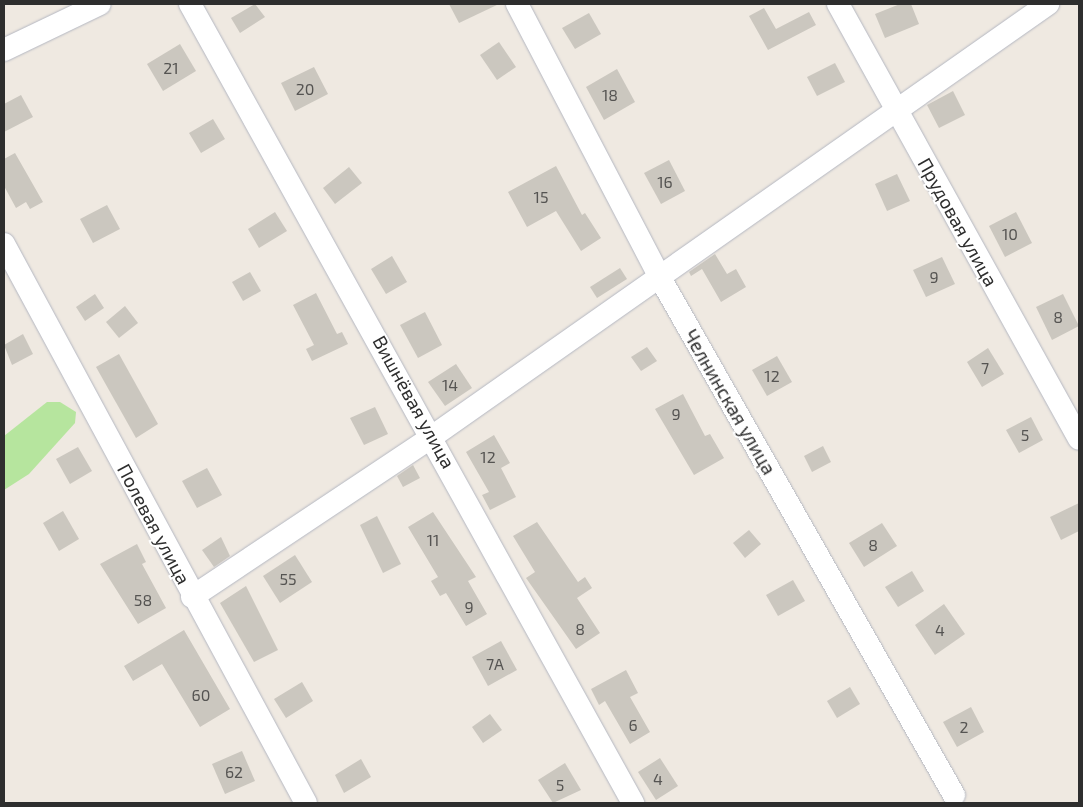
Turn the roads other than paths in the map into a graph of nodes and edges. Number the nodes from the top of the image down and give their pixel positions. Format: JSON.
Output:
{"nodes":[{"id":1,"x":100,"y":4,"type":"edge"},
{"id":2,"x":190,"y":4,"type":"edge"},
{"id":3,"x":517,"y":4,"type":"edge"},
{"id":4,"x":838,"y":4,"type":"edge"},
{"id":5,"x":1048,"y":4,"type":"edge"},
{"id":6,"x":4,"y":50,"type":"edge"},
{"id":7,"x":896,"y":111,"type":"junction"},
{"id":8,"x":4,"y":244,"type":"edge"},
{"id":9,"x":659,"y":276,"type":"junction"},
{"id":10,"x":434,"y":436,"type":"junction"},
{"id":11,"x":1079,"y":440,"type":"edge"},
{"id":12,"x":192,"y":597,"type":"junction"},
{"id":13,"x":954,"y":795,"type":"dead end"},
{"id":14,"x":306,"y":803,"type":"edge"},
{"id":15,"x":633,"y":803,"type":"edge"}],
"edges":[{"from":1,"to":6,"type":"street"},
{"from":2,"to":10,"type":"street","name":"Вишнёвая улица"},
{"from":3,"to":9,"type":"street","name":"Челнинская улица"},
{"from":4,"to":7,"type":"street","name":"Прудовая улица"},
{"from":5,"to":7,"type":"street"},
{"from":7,"to":9,"type":"street"},
{"from":7,"to":11,"type":"street","name":"Прудовая улица"},
{"from":8,"to":12,"type":"street","name":"Полевая улица"},
{"from":9,"to":10,"type":"street"},
{"from":9,"to":13,"type":"street","name":"Челнинская улица"},
{"from":10,"to":12,"type":"street"},
{"from":10,"to":15,"type":"street","name":"Вишнёвая улица"},
{"from":12,"to":14,"type":"street","name":"Полевая улица"}]}
